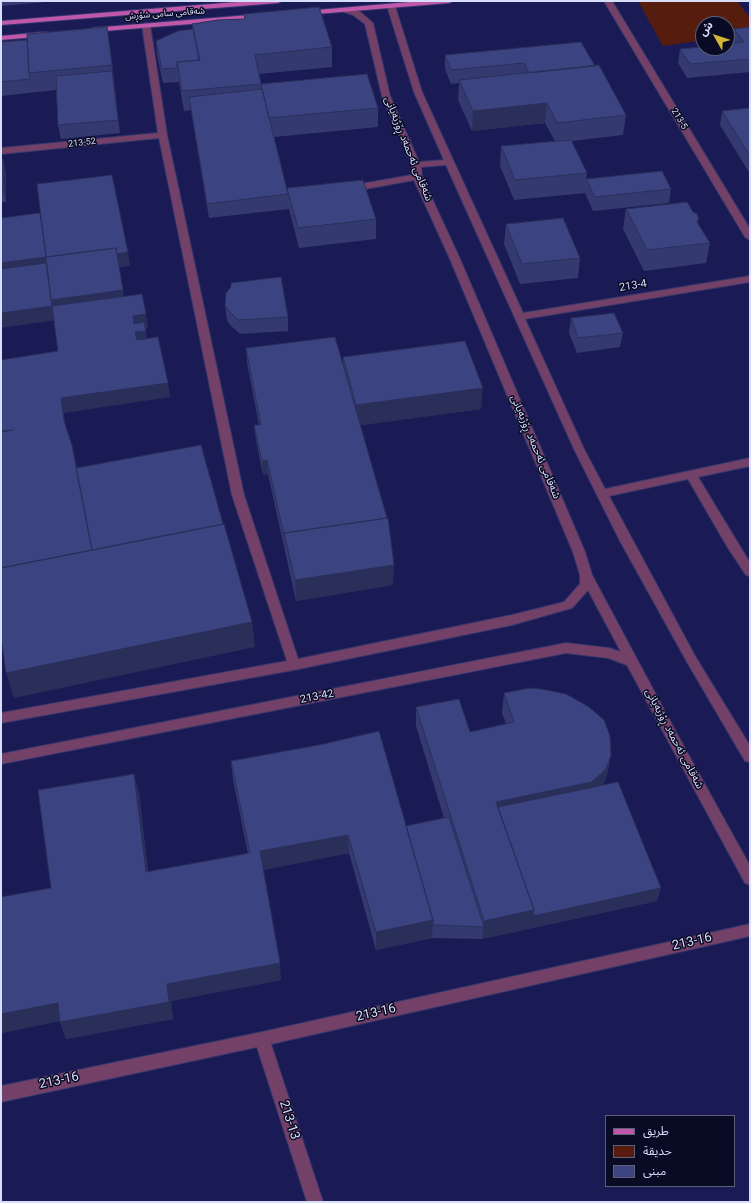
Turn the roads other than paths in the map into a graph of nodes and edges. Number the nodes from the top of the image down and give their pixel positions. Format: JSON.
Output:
{"nodes":[{"id":1,"x":278,"y":1,"type":"edge"},
{"id":2,"x":449,"y":1,"type":"edge"},
{"id":3,"x":608,"y":1,"type":"edge"},
{"id":4,"x":227,"y":4,"type":"edge"},
{"id":5,"x":391,"y":6,"type":"junction"},
{"id":6,"x":347,"y":10,"type":"junction"},
{"id":7,"x":300,"y":13,"type":"edge"},
{"id":8,"x":269,"y":16,"type":"edge"},
{"id":9,"x":1,"y":23,"type":"edge"},
{"id":10,"x":146,"y":25,"type":"junction"},
{"id":11,"x":85,"y":30,"type":"edge"},
{"id":12,"x":54,"y":33,"type":"edge"},
{"id":13,"x":1,"y":38,"type":"edge"},
{"id":14,"x":163,"y":135,"type":"junction"},
{"id":15,"x":1,"y":151,"type":"edge"},
{"id":16,"x":450,"y":162,"type":"junction"},
{"id":17,"x":417,"y":171,"type":"junction"},
{"id":18,"x":338,"y":191,"type":"edge"},
{"id":19,"x":750,"y":237,"type":"edge"},
{"id":20,"x":750,"y":279,"type":"edge"},
{"id":21,"x":520,"y":317,"type":"junction"},
{"id":22,"x":750,"y":462,"type":"edge"},
{"id":23,"x":691,"y":475,"type":"junction"},
{"id":24,"x":602,"y":494,"type":"junction"},
{"id":25,"x":748,"y":567,"type":"edge"},
{"id":26,"x":586,"y":575,"type":"junction"},
{"id":27,"x":633,"y":662,"type":"junction"},
{"id":28,"x":294,"y":664,"type":"junction"},
{"id":29,"x":1,"y":718,"type":"edge"},
{"id":30,"x":750,"y":757,"type":"edge"},
{"id":31,"x":1,"y":758,"type":"edge"},
{"id":32,"x":750,"y":879,"type":"edge"},
{"id":33,"x":750,"y":930,"type":"edge"},
{"id":34,"x":262,"y":1039,"type":"junction"},
{"id":35,"x":1,"y":1094,"type":"edge"},
{"id":36,"x":315,"y":1202,"type":"edge"}],
"edges":[{"from":1,"to":4,"type":"main road","name":"شەقامی سامی شۆڕش"},
{"from":2,"to":5,"type":"main road"},
{"from":3,"to":19,"type":"street","name":"213-5"},
{"from":4,"to":9,"type":"main road","name":"شەقامی سامی شۆڕش"},
{"from":5,"to":6,"type":"main road"},
{"from":5,"to":16,"type":"street"},
{"from":6,"to":7,"type":"main road"},
{"from":6,"to":17,"type":"street","name":"شەقامی ئەحمەد ڕۆژبەیانی"},
{"from":8,"to":10,"type":"main road","name":"شەقامی سامی شۆڕش"},
{"from":10,"to":11,"type":"main road","name":"شەقامی سامی شۆڕش"},
{"from":10,"to":14,"type":"street"},
{"from":12,"to":13,"type":"main road"},
{"from":14,"to":15,"type":"street","name":"213-52"},
{"from":14,"to":28,"type":"street"},
{"from":16,"to":17,"type":"street"},
{"from":16,"to":21,"type":"street"},
{"from":17,"to":18,"type":"street"},
{"from":17,"to":26,"type":"street","name":"شەقامی ئەحمەد ڕۆژبەیانی"},
{"from":20,"to":21,"type":"street","name":"213-4"},
{"from":21,"to":24,"type":"street"},
{"from":22,"to":23,"type":"street"},
{"from":23,"to":24,"type":"street"},
{"from":23,"to":25,"type":"street"},
{"from":24,"to":30,"type":"street"},
{"from":26,"to":27,"type":"street","name":"شەقامی ئەحمەد ڕۆژبەیانی"},
{"from":26,"to":28,"type":"street"},
{"from":27,"to":31,"type":"street","name":"213-42"},
{"from":27,"to":32,"type":"street","name":"شەقامی ئەحمەد ڕۆژبەیانی"},
{"from":28,"to":29,"type":"street"},
{"from":33,"to":34,"type":"street","name":"213-16"},
{"from":34,"to":35,"type":"street","name":"213-16"},
{"from":34,"to":36,"type":"street","name":"213-13"}]}
